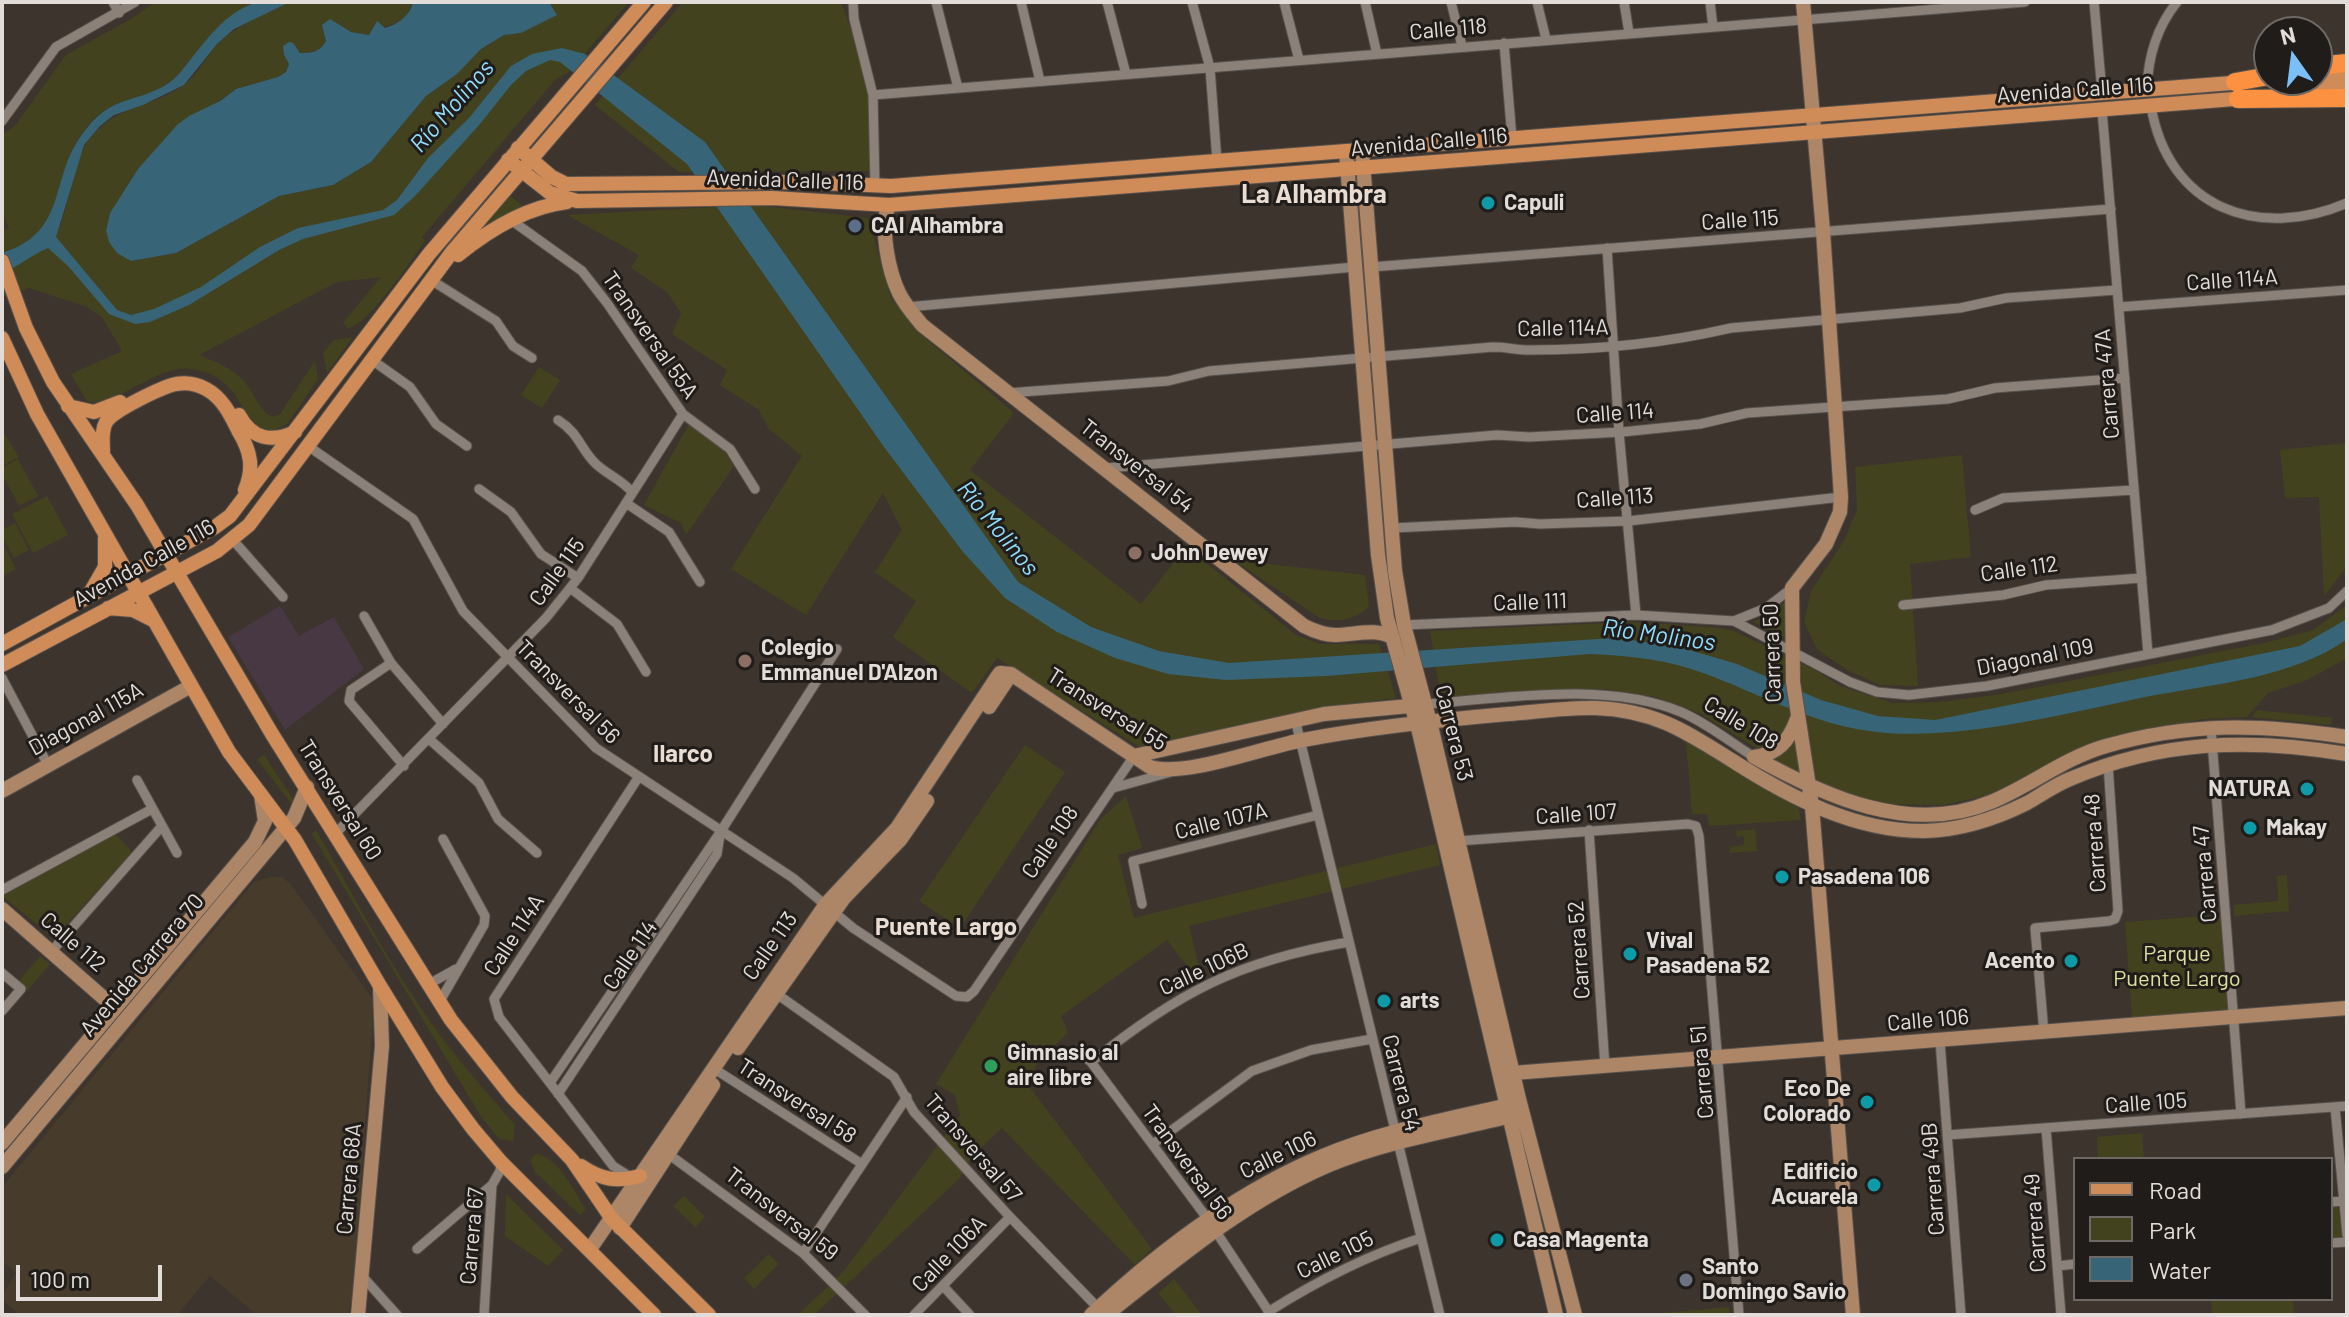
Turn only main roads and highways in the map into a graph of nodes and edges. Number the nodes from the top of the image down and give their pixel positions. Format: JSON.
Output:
{"nodes":[{"id":1,"x":644,"y":2,"type":"edge"},
{"id":2,"x":666,"y":2,"type":"edge"},
{"id":3,"x":2253,"y":84,"type":"edge"},
{"id":4,"x":2347,"y":88,"type":"edge"},
{"id":5,"x":2237,"y":91,"type":"junction"},
{"id":6,"x":2347,"y":98,"type":"edge"},
{"id":7,"x":518,"y":148,"type":"junction"},
{"id":8,"x":508,"y":160,"type":"junction"},
{"id":9,"x":526,"y":165,"type":"junction"},
{"id":10,"x":577,"y":201,"type":"junction"},
{"id":11,"x":2,"y":261,"type":"edge"},
{"id":12,"x":431,"y":280,"type":"junction"},
{"id":13,"x":2,"y":338,"type":"edge"},
{"id":14,"x":68,"y":406,"type":"junction"},
{"id":15,"x":295,"y":432,"type":"junction"},
{"id":16,"x":103,"y":453,"type":"junction"},
{"id":17,"x":240,"y":504,"type":"junction"},
{"id":18,"x":101,"y":526,"type":"junction"},
{"id":19,"x":166,"y":554,"type":"junction"},
{"id":20,"x":177,"y":572,"type":"junction"},
{"id":21,"x":128,"y":575,"type":"junction"},
{"id":22,"x":138,"y":592,"type":"junction"},
{"id":23,"x":82,"y":600,"type":"junction"},
{"id":24,"x":107,"y":608,"type":"junction"},
{"id":25,"x":153,"y":620,"type":"junction"},
{"id":26,"x":2,"y":644,"type":"edge"},
{"id":27,"x":2,"y":665,"type":"edge"},
{"id":28,"x":572,"y":1160,"type":"junction"},
{"id":29,"x":638,"y":1177,"type":"road end"},
{"id":30,"x":654,"y":1315,"type":"edge"},
{"id":31,"x":709,"y":1315,"type":"edge"}],
"edges":[{"from":1,"to":7,"type":"main road"},
{"from":2,"to":9,"type":"main road"},
{"from":3,"to":5,"type":"highway"},
{"from":4,"to":5,"type":"main road","name":"Avenida Calle 116"},
{"from":5,"to":6,"type":"highway"},
{"from":5,"to":9,"type":"main road","name":"Avenida Calle 116"},
{"from":5,"to":10,"type":"main road","name":"Avenida Calle 116"},
{"from":7,"to":8,"type":"main road","name":"Avenida Calle 116"},
{"from":7,"to":9,"type":"main road","name":"Avenida Calle 116"},
{"from":8,"to":9,"type":"main road","name":"Avenida Calle 116"},
{"from":8,"to":15,"type":"main road","name":"Avenida Calle 116"},
{"from":9,"to":10,"type":"main road","name":"Avenida Calle 116"},
{"from":9,"to":12,"type":"main road","name":"Avenida Calle 116"},
{"from":10,"to":12,"type":"main road"},
{"from":11,"to":14,"type":"main road","name":"Transversal 60"},
{"from":12,"to":20,"type":"main road","name":"Avenida Calle 116"},
{"from":13,"to":18,"type":"main road"},
{"from":14,"to":15,"type":"main road"},
{"from":14,"to":16,"type":"main road","name":"Transversal 60"},
{"from":15,"to":17,"type":"main road","name":"Avenida Calle 116"},
{"from":16,"to":17,"type":"main road"},
{"from":16,"to":19,"type":"main road","name":"Transversal 60"},
{"from":17,"to":19,"type":"main road","name":"Avenida Calle 116"},
{"from":18,"to":21,"type":"main road"},
{"from":18,"to":23,"type":"main road"},
{"from":19,"to":20,"type":"main road","name":"Transversal 60"},
{"from":19,"to":21,"type":"main road","name":"Avenida Calle 116"},
{"from":20,"to":22,"type":"main road","name":"Avenida Calle 116"},
{"from":20,"to":28,"type":"main road","name":"Transversal 60"},
{"from":21,"to":22,"type":"main road"},
{"from":21,"to":23,"type":"main road","name":"Avenida Calle 116"},
{"from":22,"to":24,"type":"main road","name":"Avenida Calle 116"},
{"from":22,"to":25,"type":"main road"},
{"from":23,"to":26,"type":"main road","name":"Avenida Calle 116"},
{"from":24,"to":25,"type":"main road"},
{"from":24,"to":27,"type":"main road","name":"Avenida Calle 116"},
{"from":25,"to":30,"type":"main road"},
{"from":28,"to":29,"type":"main road"},
{"from":28,"to":31,"type":"main road","name":"Transversal 60"}]}
